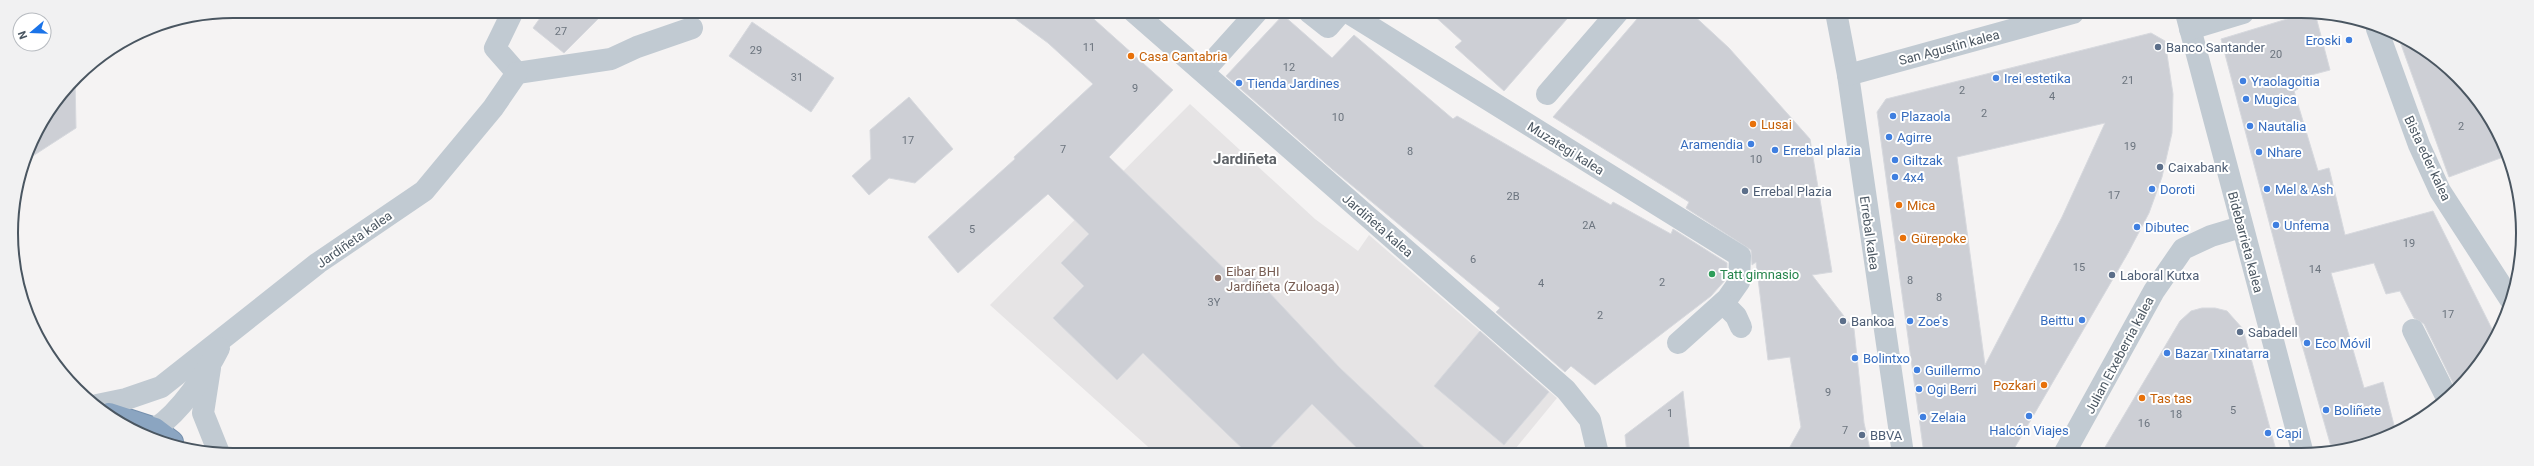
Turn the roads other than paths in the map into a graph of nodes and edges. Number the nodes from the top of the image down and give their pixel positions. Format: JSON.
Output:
{"nodes":[{"id":1,"x":510,"y":18,"type":"edge"},
{"id":2,"x":1141,"y":18,"type":"edge"},
{"id":3,"x":1252,"y":18,"type":"edge"},
{"id":4,"x":1317,"y":18,"type":"edge"},
{"id":5,"x":1336,"y":18,"type":"edge"},
{"id":6,"x":1357,"y":18,"type":"edge"},
{"id":7,"x":1613,"y":18,"type":"edge"},
{"id":8,"x":1837,"y":18,"type":"edge"},
{"id":9,"x":2055,"y":18,"type":"edge"},
{"id":10,"x":2209,"y":18,"type":"edge"},
{"id":11,"x":2188,"y":21,"type":"edge"},
{"id":12,"x":692,"y":28,"type":"dead end"},
{"id":13,"x":2378,"y":32,"type":"edge"},
{"id":14,"x":1204,"y":71,"type":"junction"},
{"id":15,"x":517,"y":73,"type":"junction"},
{"id":16,"x":1848,"y":75,"type":"junction"},
{"id":17,"x":1547,"y":94,"type":"dead end"},
{"id":18,"x":2242,"y":227,"type":"junction"},
{"id":19,"x":2507,"y":295,"type":"edge"},
{"id":20,"x":1723,"y":303,"type":"junction"},
{"id":21,"x":1741,"y":327,"type":"dead end"},
{"id":22,"x":2413,"y":330,"type":"dead end"},
{"id":23,"x":223,"y":340,"type":"junction"},
{"id":24,"x":1678,"y":343,"type":"dead end"},
{"id":25,"x":211,"y":365,"type":"junction"},
{"id":26,"x":2445,"y":393,"type":"edge"},
{"id":27,"x":102,"y":404,"type":"edge"},
{"id":28,"x":137,"y":426,"type":"edge"},
{"id":29,"x":148,"y":430,"type":"edge"},
{"id":30,"x":217,"y":448,"type":"edge"},
{"id":31,"x":1597,"y":448,"type":"edge"},
{"id":32,"x":1902,"y":448,"type":"edge"},
{"id":33,"x":2067,"y":448,"type":"edge"},
{"id":34,"x":2301,"y":448,"type":"edge"}],
"edges":[{"from":1,"to":15,"type":"street"},
{"from":2,"to":14,"type":"street","name":"Jardiñeta kalea"},
{"from":3,"to":14,"type":"street"},
{"from":4,"to":5,"type":"street"},
{"from":6,"to":20,"type":"street","name":"Muzategi kalea"},
{"from":7,"to":17,"type":"street"},
{"from":8,"to":16,"type":"street","name":"Errebal kalea"},
{"from":9,"to":16,"type":"street","name":"San Agustin kalea"},
{"from":10,"to":11,"type":"street","name":"Bidebarrieta kalea"},
{"from":11,"to":18,"type":"street","name":"Bidebarrieta kalea"},
{"from":12,"to":15,"type":"street"},
{"from":13,"to":19,"type":"street","name":"Bista eder kalea"},
{"from":14,"to":31,"type":"street","name":"Jardiñeta kalea"},
{"from":15,"to":23,"type":"street","name":"Jardiñeta kalea"},
{"from":16,"to":32,"type":"street","name":"Errebal kalea"},
{"from":18,"to":33,"type":"street","name":"Julian Etxeberria kalea"},
{"from":18,"to":34,"type":"street","name":"Bidebarrieta kalea"},
{"from":20,"to":21,"type":"street"},
{"from":20,"to":24,"type":"street","name":"Muzategi kalea"},
{"from":22,"to":26,"type":"street"},
{"from":23,"to":25,"type":"street"},
{"from":23,"to":27,"type":"street","name":"Jardiñeta kalea"},
{"from":25,"to":29,"type":"street"},
{"from":25,"to":30,"type":"street"},
{"from":28,"to":29,"type":"highway"}]}
